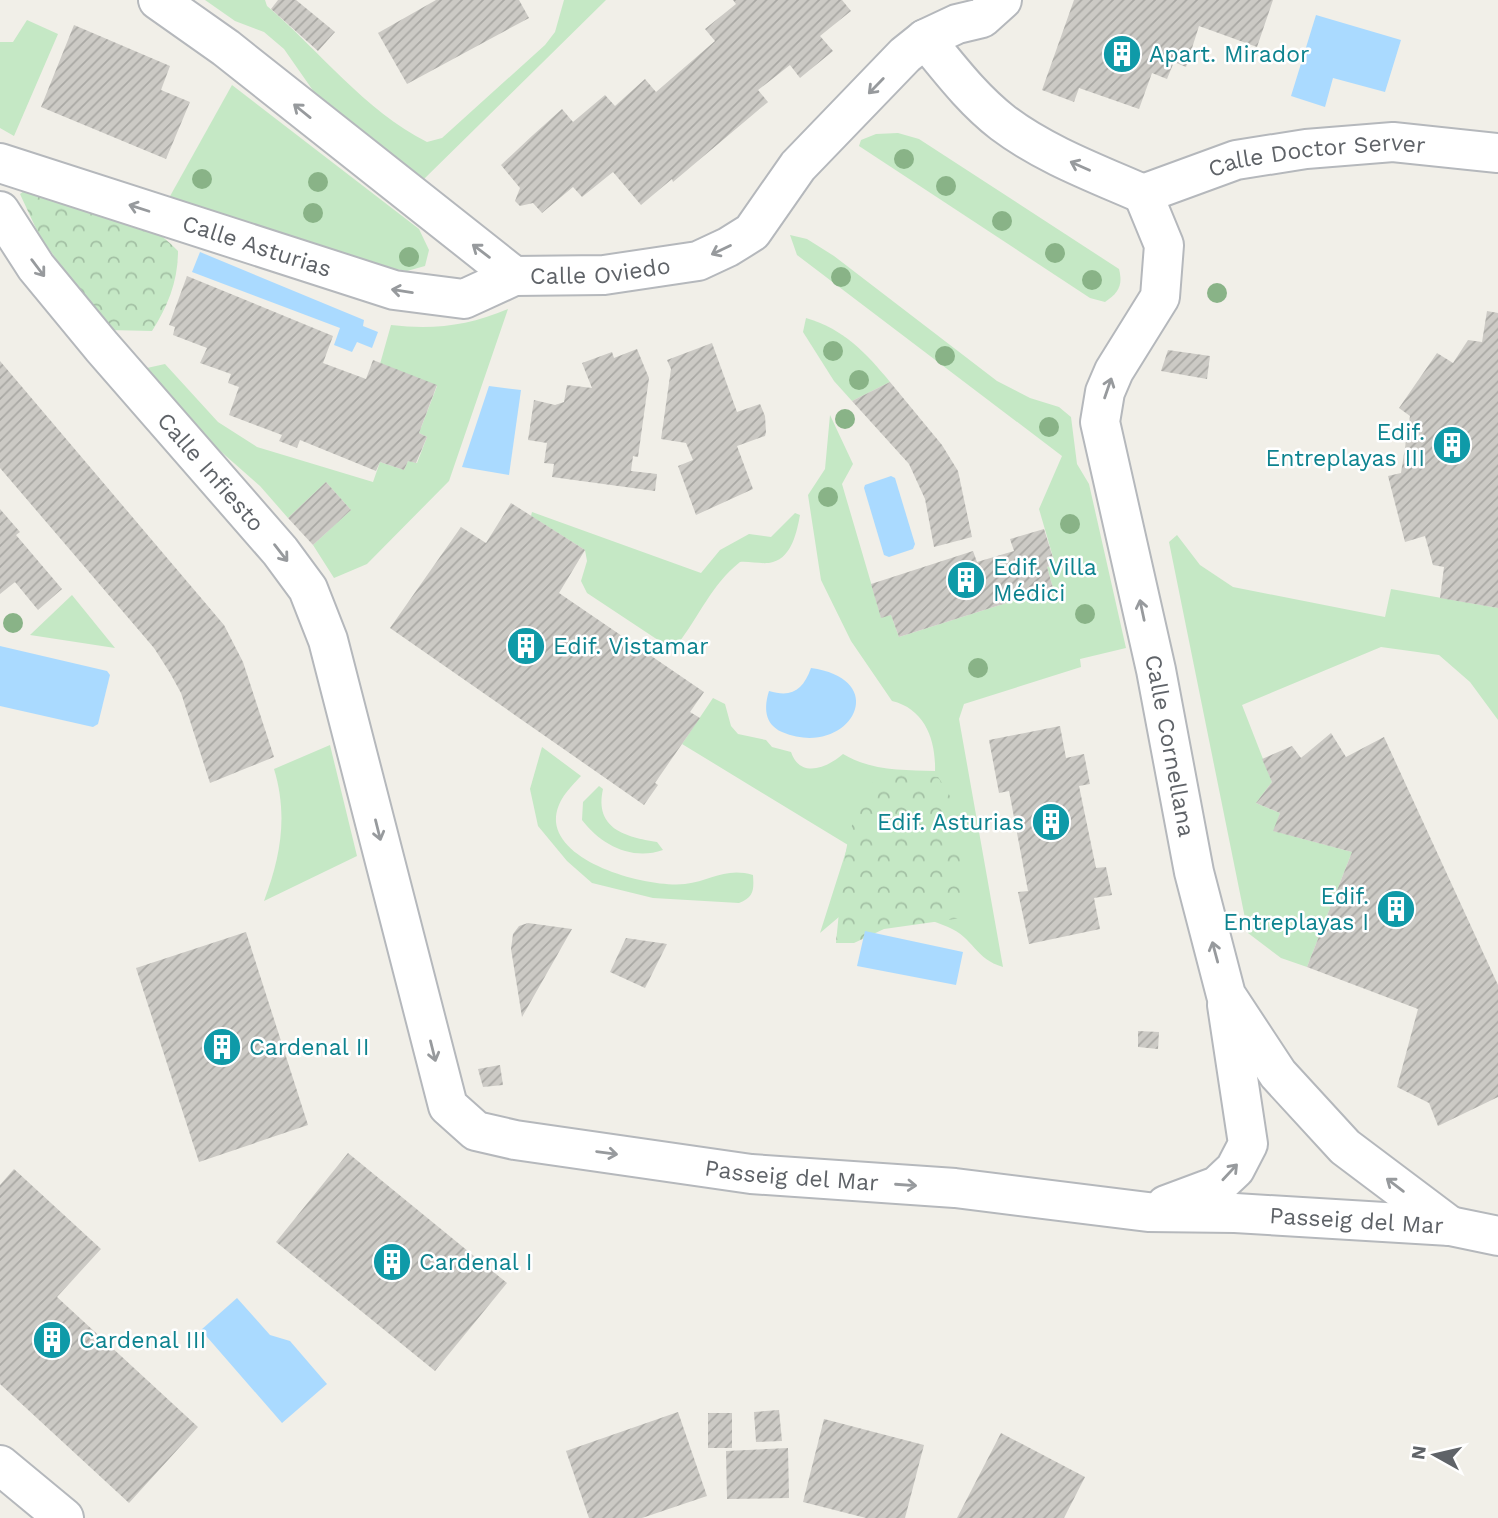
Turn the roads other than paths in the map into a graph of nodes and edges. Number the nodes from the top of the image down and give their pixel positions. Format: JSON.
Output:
{"nodes":[{"id":1,"x":158,"y":0,"type":"edge"},
{"id":2,"x":1002,"y":0,"type":"edge"},
{"id":3,"x":941,"y":21,"type":"edge"},
{"id":4,"x":1498,"y":153,"type":"edge"},
{"id":5,"x":0,"y":163,"type":"edge"},
{"id":6,"x":1143,"y":194,"type":"junction"},
{"id":7,"x":0,"y":211,"type":"edge"},
{"id":8,"x":514,"y":276,"type":"junction"},
{"id":9,"x":362,"y":764,"type":"joint"},
{"id":10,"x":1226,"y":995,"type":"junction"},
{"id":11,"x":1148,"y":1212,"type":"junction"},
{"id":12,"x":1450,"y":1226,"type":"junction"},
{"id":13,"x":1498,"y":1236,"type":"edge"},
{"id":14,"x":0,"y":1465,"type":"edge"},
{"id":15,"x":64,"y":1518,"type":"edge"}],
"edges":[{"from":8,"to":1,"type":"street","name":"Calle Oviedo","one_way":true},
{"from":2,"to":3,"type":"street"},
{"from":6,"to":3,"type":"street","one_way":true},
{"from":3,"to":8,"type":"street","name":"Calle Oviedo","one_way":true},
{"from":4,"to":6,"type":"street","name":"Calle Doctor Server"},
{"from":8,"to":5,"type":"street","name":"Calle Asturias","one_way":true},
{"from":10,"to":6,"type":"street","name":"Calle Cornellana","one_way":true},
{"from":7,"to":9,"type":"street","name":"Calle Infiesto","one_way":true},
{"from":9,"to":11,"type":"street","name":"Passeig del Mar","one_way":true},
{"from":11,"to":10,"type":"street","one_way":true},
{"from":12,"to":10,"type":"street","name":"Calle Cornellana","one_way":true},
{"from":11,"to":12,"type":"street","name":"Passeig del Mar"},
{"from":12,"to":13,"type":"street","name":"Passeig del Mar"},
{"from":14,"to":15,"type":"street"}]}
